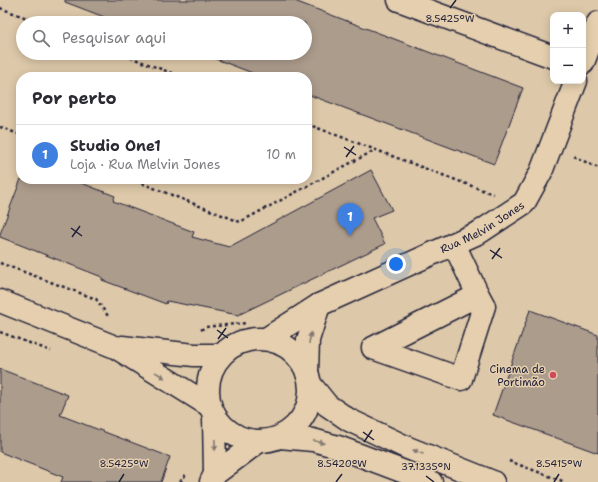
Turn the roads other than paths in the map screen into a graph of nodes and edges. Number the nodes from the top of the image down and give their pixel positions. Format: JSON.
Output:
{"nodes":[{"id":1,"x":399,"y":0,"type":"edge"},
{"id":2,"x":598,"y":23,"type":"edge"},
{"id":3,"x":586,"y":55,"type":"edge"},
{"id":4,"x":550,"y":56,"type":"edge"},
{"id":5,"x":575,"y":84,"type":"edge"},
{"id":6,"x":454,"y":244,"type":"junction"},
{"id":7,"x":478,"y":295,"type":"junction"},
{"id":8,"x":0,"y":301,"type":"edge"},
{"id":9,"x":319,"y":305,"type":"junction"},
{"id":10,"x":266,"y":339,"type":"junction"},
{"id":11,"x":115,"y":347,"type":"junction"},
{"id":12,"x":220,"y":355,"type":"junction"},
{"id":13,"x":309,"y":379,"type":"junction"},
{"id":14,"x":212,"y":411,"type":"junction"},
{"id":15,"x":280,"y":437,"type":"junction"},
{"id":16,"x":259,"y":441,"type":"junction"},
{"id":17,"x":213,"y":478,"type":"edge"},
{"id":18,"x":421,"y":480,"type":"edge"},
{"id":19,"x":493,"y":482,"type":"edge"}],
"edges":[{"from":1,"to":4,"type":"street"},
{"from":2,"to":3,"type":"street"},
{"from":5,"to":6,"type":"street","name":"Rua Melvin Jones"},
{"from":6,"to":7,"type":"street"},
{"from":6,"to":9,"type":"street","name":"Rua Melvin Jones"},
{"from":7,"to":7,"type":"street"},
{"from":8,"to":11,"type":"street"},
{"from":9,"to":10,"type":"street","name":"Rua Melvin Jones"},
{"from":13,"to":9,"type":"street","one_way":true},
{"from":10,"to":12,"type":"street"},
{"from":10,"to":13,"type":"street"},
{"from":11,"to":12,"type":"street"},
{"from":11,"to":14,"type":"street","one_way":true},
{"from":12,"to":14,"type":"street"},
{"from":13,"to":15,"type":"street"},
{"from":19,"to":13,"type":"street","one_way":true},
{"from":14,"to":16,"type":"street"},
{"from":14,"to":17,"type":"street","one_way":true},
{"from":15,"to":16,"type":"street"},
{"from":15,"to":18,"type":"street","one_way":true},
{"from":16,"to":17,"type":"street"}]}
